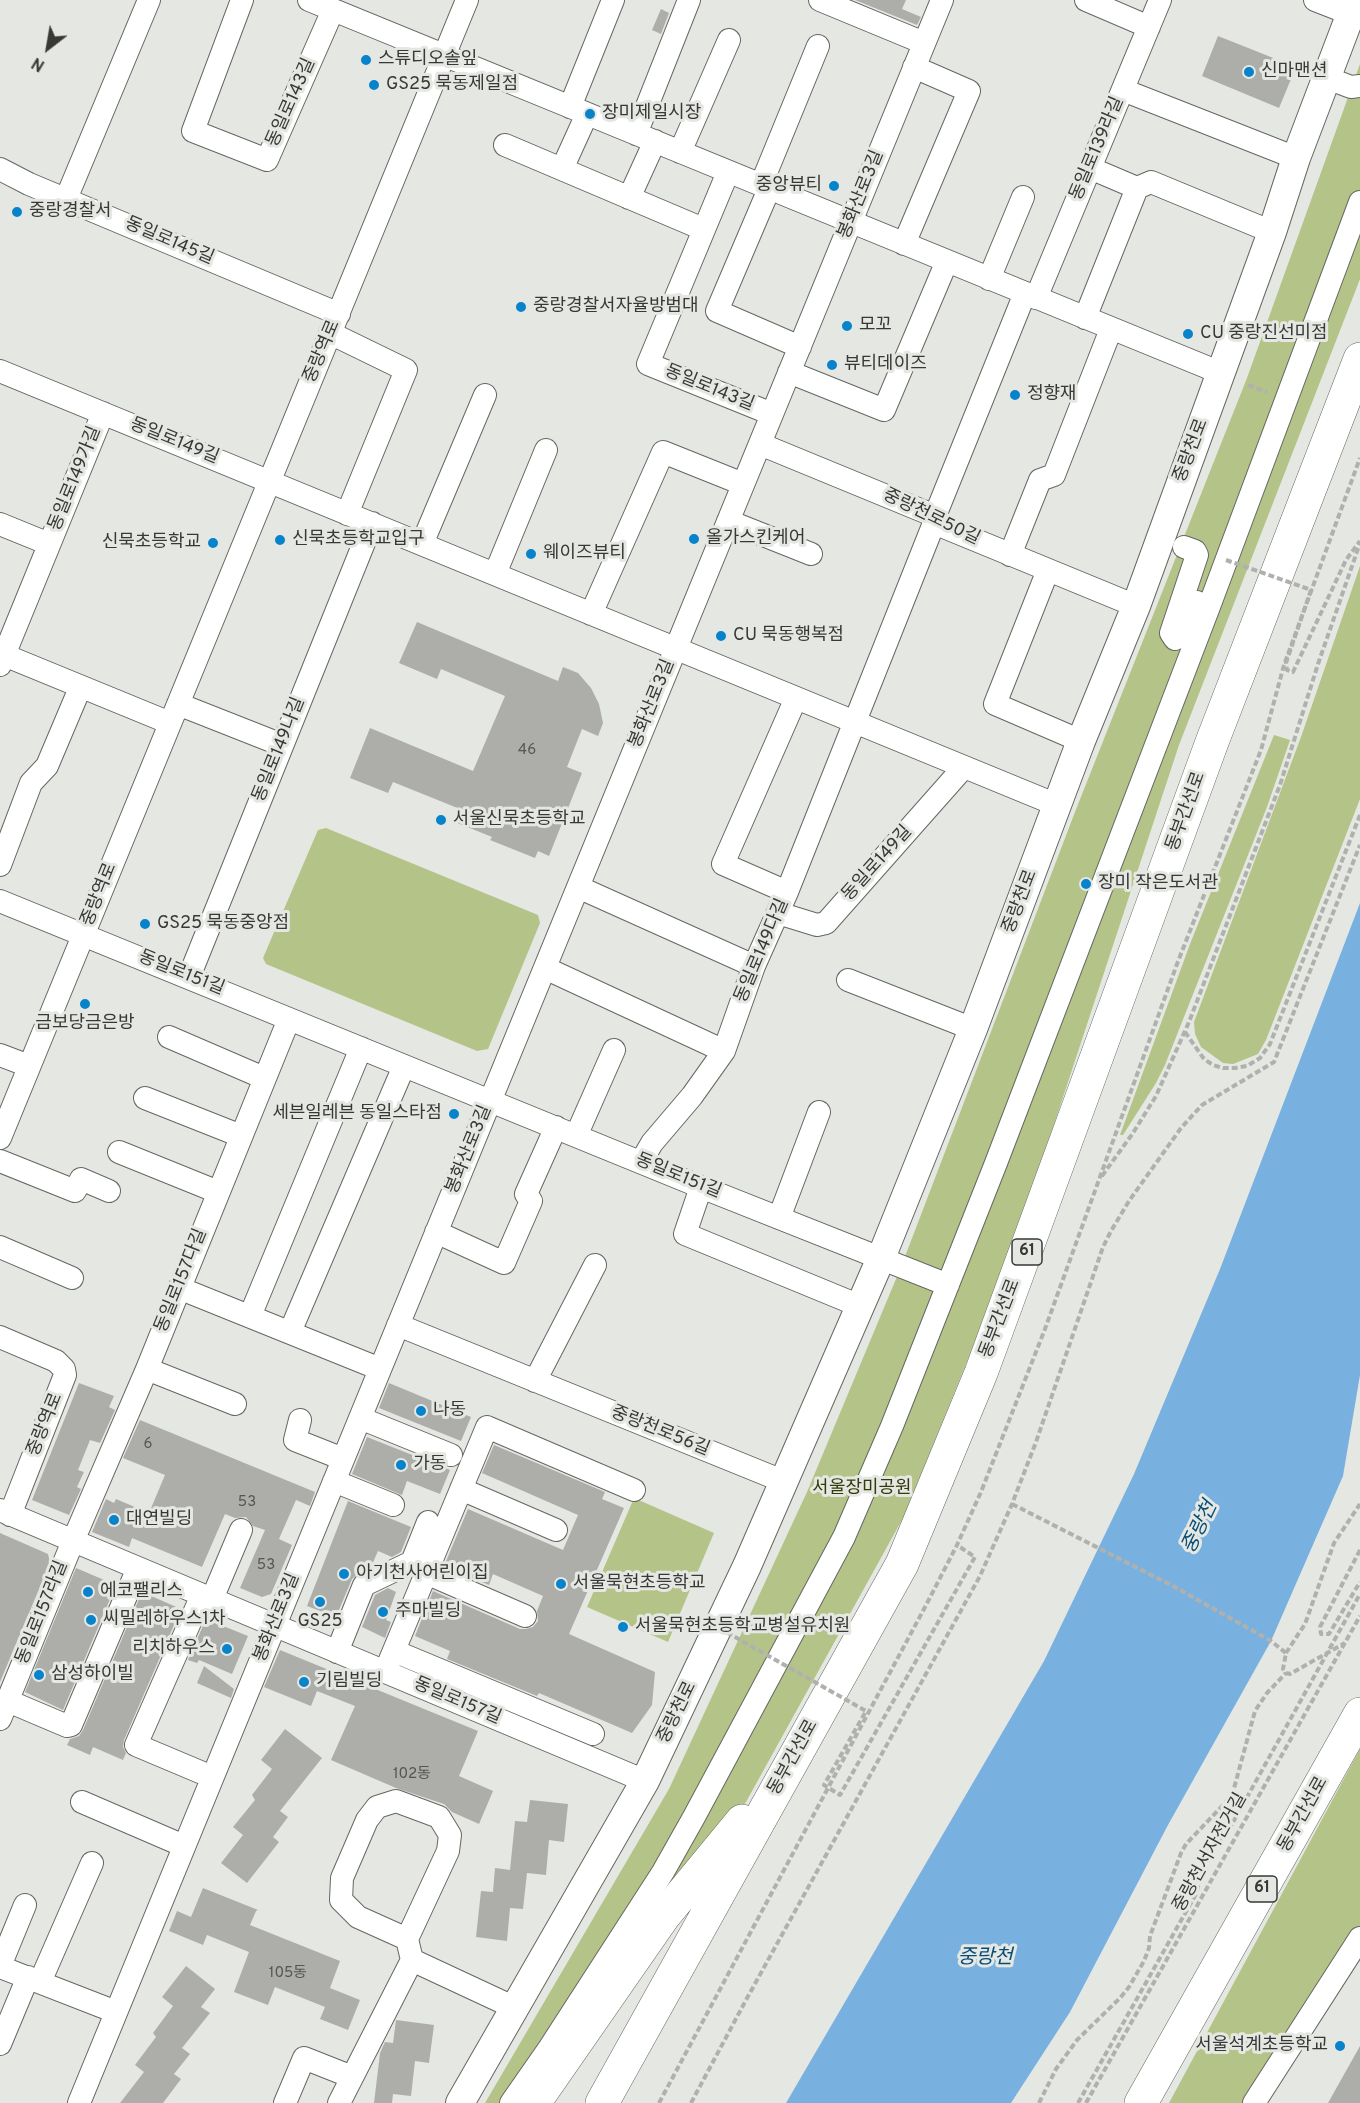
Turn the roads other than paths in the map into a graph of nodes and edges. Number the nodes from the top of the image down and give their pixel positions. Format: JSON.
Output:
{"nodes":[{"id":1,"x":149,"y":0,"type":"edge"},
{"id":2,"x":242,"y":0,"type":"edge"},
{"id":3,"x":309,"y":0,"type":"edge"},
{"id":4,"x":467,"y":0,"type":"edge"},
{"id":5,"x":613,"y":0,"type":"edge"},
{"id":6,"x":689,"y":0,"type":"edge"},
{"id":7,"x":820,"y":0,"type":"edge"},
{"id":8,"x":942,"y":0,"type":"edge"},
{"id":9,"x":1086,"y":0,"type":"edge"},
{"id":10,"x":1160,"y":0,"type":"edge"},
{"id":11,"x":1315,"y":0,"type":"edge"},
{"id":12,"x":1353,"y":7,"type":"edge"},
{"id":13,"x":333,"y":10,"type":"junction"},
{"id":14,"x":1149,"y":27,"type":"junction"},
{"id":15,"x":729,"y":40,"type":"dead end"},
{"id":16,"x":924,"y":43,"type":"junction"},
{"id":17,"x":818,"y":46,"type":"dead end"},
{"id":18,"x":445,"y":55,"type":"junction"},
{"id":19,"x":914,"y":67,"type":"junction"},
{"id":20,"x":1327,"y":78,"type":"junction"},
{"id":21,"x":1360,"y":86,"type":"edge"},
{"id":22,"x":1123,"y":90,"type":"junction"},
{"id":23,"x":579,"y":110,"type":"junction"},
{"id":24,"x":645,"y":138,"type":"junction"},
{"id":25,"x":505,"y":145,"type":"dead end"},
{"id":26,"x":680,"y":152,"type":"junction"},
{"id":27,"x":1296,"y":158,"type":"junction"},
{"id":28,"x":1090,"y":168,"type":"junction"},
{"id":29,"x":0,"y":169,"type":"edge"},
{"id":30,"x":562,"y":169,"type":"junction"},
{"id":31,"x":728,"y":172,"type":"junction"},
{"id":32,"x":765,"y":187,"type":"junction"},
{"id":33,"x":1137,"y":189,"type":"junction"},
{"id":34,"x":1023,"y":197,"type":"dead end"},
{"id":35,"x":629,"y":198,"type":"junction"},
{"id":36,"x":66,"y":199,"type":"junction"},
{"id":37,"x":1360,"y":201,"type":"edge"},
{"id":38,"x":851,"y":222,"type":"junction"},
{"id":39,"x":704,"y":229,"type":"junction"},
{"id":40,"x":1272,"y":232,"type":"junction"},
{"id":41,"x":904,"y":244,"type":"junction"},
{"id":42,"x":947,"y":261,"type":"junction"},
{"id":43,"x":989,"y":279,"type":"junction"},
{"id":44,"x":1030,"y":296,"type":"junction"},
{"id":45,"x":1085,"y":318,"type":"junction"},
{"id":46,"x":335,"y":324,"type":"junction"},
{"id":47,"x":1111,"y":329,"type":"junction"},
{"id":48,"x":800,"y":346,"type":"junction"},
{"id":49,"x":1360,"y":359,"type":"edge"},
{"id":50,"x":0,"y":371,"type":"edge"},
{"id":51,"x":789,"y":372,"type":"junction"},
{"id":52,"x":1221,"y":373,"type":"junction"},
{"id":53,"x":485,"y":395,"type":"dead end"},
{"id":54,"x":103,"y":413,"type":"junction"},
{"id":55,"x":772,"y":414,"type":"junction"},
{"id":56,"x":760,"y":444,"type":"junction"},
{"id":57,"x":546,"y":450,"type":"dead end"},
{"id":58,"x":269,"y":482,"type":"junction"},
{"id":59,"x":743,"y":484,"type":"junction"},
{"id":60,"x":347,"y":514,"type":"junction"},
{"id":61,"x":935,"y":520,"type":"junction"},
{"id":62,"x":728,"y":521,"type":"junction"},
{"id":63,"x":0,"y":524,"type":"edge"},
{"id":64,"x":372,"y":524,"type":"junction"},
{"id":65,"x":49,"y":544,"type":"junction"},
{"id":66,"x":422,"y":544,"type":"junction"},
{"id":67,"x":1184,"y":547,"type":"dead end"},
{"id":68,"x":811,"y":554,"type":"dead end"},
{"id":69,"x":1010,"y":555,"type":"junction"},
{"id":70,"x":1226,"y":560,"type":"junction"},
{"id":71,"x":1048,"y":570,"type":"junction"},
{"id":72,"x":495,"y":574,"type":"junction"},
{"id":73,"x":1136,"y":606,"type":"junction"},
{"id":74,"x":591,"y":614,"type":"junction"},
{"id":75,"x":676,"y":649,"type":"junction"},
{"id":76,"x":2,"y":660,"type":"edge"},
{"id":77,"x":80,"y":687,"type":"junction"},
{"id":78,"x":796,"y":698,"type":"junction"},
{"id":79,"x":174,"y":714,"type":"junction"},
{"id":80,"x":855,"y":722,"type":"junction"},
{"id":81,"x":1081,"y":741,"type":"junction"},
{"id":82,"x":282,"y":745,"type":"junction"},
{"id":83,"x":964,"y":767,"type":"junction"},
{"id":84,"x":1057,"y":805,"type":"junction"},
{"id":85,"x":0,"y":865,"type":"edge"},
{"id":86,"x":578,"y":887,"type":"junction"},
{"id":87,"x":787,"y":892,"type":"junction"},
{"id":88,"x":0,"y":901,"type":"edge"},
{"id":89,"x":778,"y":913,"type":"junction"},
{"id":90,"x":84,"y":935,"type":"junction"},
{"id":91,"x":754,"y":966,"type":"junction"},
{"id":92,"x":545,"y":968,"type":"junction"},
{"id":93,"x":189,"y":977,"type":"junction"},
{"id":94,"x":848,"y":980,"type":"dead end"},
{"id":95,"x":289,"y":1018,"type":"junction"},
{"id":96,"x":973,"y":1029,"type":"junction"},
{"id":97,"x":169,"y":1037,"type":"dead end"},
{"id":98,"x":361,"y":1048,"type":"junction"},
{"id":99,"x":614,"y":1050,"type":"dead end"},
{"id":100,"x":724,"y":1051,"type":"junction"},
{"id":101,"x":0,"y":1054,"type":"edge"},
{"id":102,"x":29,"y":1066,"type":"junction"},
{"id":103,"x":404,"y":1066,"type":"junction"},
{"id":104,"x":264,"y":1078,"type":"junction"},
{"id":105,"x":145,"y":1098,"type":"dead end"},
{"id":106,"x":490,"y":1101,"type":"junction"},
{"id":107,"x":819,"y":1112,"type":"dead end"},
{"id":108,"x":556,"y":1127,"type":"junction"},
{"id":109,"x":241,"y":1136,"type":"junction"},
{"id":110,"x":576,"y":1136,"type":"junction"},
{"id":111,"x":0,"y":1138,"type":"edge"},
{"id":112,"x":119,"y":1152,"type":"dead end"},
{"id":113,"x":0,"y":1161,"type":"edge"},
{"id":114,"x":640,"y":1162,"type":"junction"},
{"id":115,"x":701,"y":1187,"type":"junction"},
{"id":116,"x":109,"y":1191,"type":"dead end"},
{"id":117,"x":218,"y":1192,"type":"junction"},
{"id":118,"x":779,"y":1218,"type":"junction"},
{"id":119,"x":436,"y":1232,"type":"junction"},
{"id":120,"x":0,"y":1247,"type":"edge"},
{"id":121,"x":881,"y":1258,"type":"junction"},
{"id":122,"x":596,"y":1265,"type":"dead end"},
{"id":123,"x":72,"y":1278,"type":"dead end"},
{"id":124,"x":948,"y":1285,"type":"junction"},
{"id":125,"x":179,"y":1288,"type":"junction"},
{"id":126,"x":860,"y":1306,"type":"junction"},
{"id":127,"x":250,"y":1316,"type":"junction"},
{"id":128,"x":398,"y":1325,"type":"junction"},
{"id":129,"x":290,"y":1332,"type":"junction"},
{"id":130,"x":0,"y":1337,"type":"edge"},
{"id":131,"x":380,"y":1369,"type":"junction"},
{"id":132,"x":147,"y":1370,"type":"junction"},
{"id":133,"x":536,"y":1381,"type":"junction"},
{"id":134,"x":235,"y":1404,"type":"dead end"},
{"id":135,"x":360,"y":1418,"type":"junction"},
{"id":136,"x":300,"y":1419,"type":"dead end"},
{"id":137,"x":451,"y":1455,"type":"dead end"},
{"id":138,"x":343,"y":1460,"type":"junction"},
{"id":139,"x":334,"y":1481,"type":"junction"},
{"id":140,"x":785,"y":1482,"type":"junction"},
{"id":141,"x":461,"y":1489,"type":"junction"},
{"id":142,"x":634,"y":1490,"type":"dead end"},
{"id":143,"x":393,"y":1505,"type":"dead end"},
{"id":144,"x":5,"y":1513,"type":"edge"},
{"id":145,"x":428,"y":1522,"type":"dead end"},
{"id":146,"x":242,"y":1530,"type":"dead end"},
{"id":147,"x":556,"y":1530,"type":"dead end"},
{"id":148,"x":73,"y":1541,"type":"junction"},
{"id":149,"x":138,"y":1568,"type":"junction"},
{"id":150,"x":426,"y":1573,"type":"junction"},
{"id":151,"x":207,"y":1597,"type":"junction"},
{"id":152,"x":525,"y":1616,"type":"dead end"},
{"id":153,"x":274,"y":1626,"type":"junction"},
{"id":154,"x":394,"y":1651,"type":"junction"},
{"id":155,"x":336,"y":1652,"type":"junction"},
{"id":156,"x":385,"y":1672,"type":"junction"},
{"id":157,"x":4,"y":1710,"type":"edge"},
{"id":158,"x":1360,"y":1714,"type":"edge"},
{"id":159,"x":593,"y":1734,"type":"dead end"},
{"id":160,"x":796,"y":1754,"type":"junction"},
{"id":161,"x":213,"y":1777,"type":"junction"},
{"id":162,"x":645,"y":1781,"type":"junction"},
{"id":163,"x":82,"y":1802,"type":"dead end"},
{"id":164,"x":184,"y":1846,"type":"junction"},
{"id":165,"x":92,"y":1863,"type":"dead end"},
{"id":166,"x":26,"y":1905,"type":"dead end"},
{"id":167,"x":1358,"y":1944,"type":"edge"},
{"id":168,"x":410,"y":1950,"type":"junction"},
{"id":169,"x":0,"y":1966,"type":"edge"},
{"id":170,"x":34,"y":1980,"type":"junction"},
{"id":171,"x":515,"y":2008,"type":"junction"},
{"id":172,"x":116,"y":2012,"type":"junction"},
{"id":173,"x":0,"y":2044,"type":"edge"},
{"id":174,"x":1164,"y":2064,"type":"junction"},
{"id":175,"x":352,"y":2077,"type":"junction"},
{"id":176,"x":79,"y":2103,"type":"edge"},
{"id":177,"x":285,"y":2103,"type":"edge"},
{"id":178,"x":339,"y":2103,"type":"edge"},
{"id":179,"x":460,"y":2103,"type":"edge"},
{"id":180,"x":511,"y":2103,"type":"edge"},
{"id":181,"x":534,"y":2103,"type":"edge"},
{"id":182,"x":602,"y":2103,"type":"edge"},
{"id":183,"x":1141,"y":2103,"type":"edge"},
{"id":184,"x":1150,"y":2103,"type":"edge"},
{"id":185,"x":1254,"y":2103,"type":"edge"}],
"edges":[{"from":1,"to":36,"type":"street"},
{"from":2,"to":13,"type":"street","name":"동일로143길"},
{"from":3,"to":13,"type":"street"},
{"from":4,"to":18,"type":"street","name":"중랑역로"},
{"from":5,"to":23,"type":"street"},
{"from":6,"to":24,"type":"street"},
{"from":7,"to":16,"type":"street"},
{"from":8,"to":16,"type":"street","name":"봉화산로3길"},
{"from":9,"to":14,"type":"street"},
{"from":10,"to":14,"type":"street","name":"동일로139라길"},
{"from":11,"to":12,"type":"street","name":"중랑천로"},
{"from":12,"to":20,"type":"main road","name":"중랑천로"},
{"from":13,"to":18,"type":"street"},
{"from":14,"to":22,"type":"street","name":"동일로139라길"},
{"from":15,"to":26,"type":"street"},
{"from":16,"to":19,"type":"street","name":"봉화산로3길"},
{"from":17,"to":32,"type":"street"},
{"from":18,"to":23,"type":"street"},
{"from":18,"to":46,"type":"street","name":"중랑역로"},
{"from":19,"to":38,"type":"street","name":"봉화산로3길"},
{"from":19,"to":41,"type":"street"},
{"from":20,"to":21,"type":"street"},
{"from":20,"to":27,"type":"main road","name":"중랑천로"},
{"from":22,"to":27,"type":"street"},
{"from":22,"to":28,"type":"street","name":"동일로139라길"},
{"from":23,"to":24,"type":"street"},
{"from":23,"to":30,"type":"street"},
{"from":24,"to":26,"type":"street"},
{"from":24,"to":35,"type":"street"},
{"from":25,"to":30,"type":"street"},
{"from":26,"to":31,"type":"street"},
{"from":27,"to":40,"type":"main road","name":"중랑천로"},
{"from":28,"to":33,"type":"street"},
{"from":28,"to":44,"type":"street","name":"동일로139라길"},
{"from":29,"to":36,"type":"street","name":"동일로145길"},
{"from":30,"to":35,"type":"street"},
{"from":31,"to":32,"type":"street"},
{"from":31,"to":39,"type":"street","name":"동일로143길"},
{"from":32,"to":38,"type":"street"},
{"from":32,"to":48,"type":"street"},
{"from":33,"to":40,"type":"street"},
{"from":33,"to":45,"type":"street"},
{"from":34,"to":43,"type":"street"},
{"from":35,"to":39,"type":"street"},
{"from":36,"to":46,"type":"street","name":"동일로145길"},
{"from":37,"to":70,"type":"street"},
{"from":38,"to":41,"type":"street"},
{"from":38,"to":48,"type":"street","name":"봉화산로3길"},
{"from":39,"to":55,"type":"street","name":"동일로143길"},
{"from":40,"to":52,"type":"main road","name":"중랑천로"},
{"from":41,"to":42,"type":"street"},
{"from":42,"to":43,"type":"street"},
{"from":42,"to":51,"type":"street"},
{"from":43,"to":44,"type":"street"},
{"from":44,"to":45,"type":"street"},
{"from":44,"to":61,"type":"street"},
{"from":45,"to":47,"type":"street"},
{"from":46,"to":58,"type":"street","name":"중랑역로"},
{"from":46,"to":60,"type":"street"},
{"from":47,"to":52,"type":"street"},
{"from":47,"to":69,"type":"street"},
{"from":48,"to":51,"type":"street","name":"봉화산로3길"},
{"from":49,"to":160,"type":"highway","name":"동부간선로","number":"61"},
{"from":50,"to":54,"type":"street","name":"동일로149길"},
{"from":51,"to":55,"type":"street","name":"봉화산로3길"},
{"from":52,"to":73,"type":"main road","name":"중랑천로"},
{"from":53,"to":66,"type":"street"},
{"from":54,"to":58,"type":"street","name":"동일로149길"},
{"from":54,"to":65,"type":"street","name":"동일로149가길"},
{"from":55,"to":56,"type":"street","name":"봉화산로3길"},
{"from":56,"to":59,"type":"street","name":"봉화산로3길"},
{"from":56,"to":61,"type":"street","name":"중랑천로50길"},
{"from":57,"to":72,"type":"street"},
{"from":58,"to":60,"type":"street","name":"동일로149길"},
{"from":58,"to":79,"type":"street","name":"중랑역로"},
{"from":59,"to":62,"type":"street","name":"봉화산로3길"},
{"from":59,"to":74,"type":"street"},
{"from":60,"to":64,"type":"street","name":"동일로149길"},
{"from":61,"to":69,"type":"street","name":"중랑천로50길"},
{"from":61,"to":80,"type":"street"},
{"from":62,"to":68,"type":"street"},
{"from":62,"to":75,"type":"street","name":"봉화산로3길"},
{"from":63,"to":65,"type":"street","name":"동일로149가길"},
{"from":64,"to":66,"type":"street","name":"동일로149길"},
{"from":64,"to":82,"type":"street","name":"동일로149나길"},
{"from":65,"to":76,"type":"street","name":"동일로149가길"},
{"from":66,"to":72,"type":"street","name":"동일로149길"},
{"from":67,"to":70,"type":"street"},
{"from":69,"to":71,"type":"street","name":"중랑천로50길"},
{"from":70,"to":124,"type":"street"},
{"from":71,"to":73,"type":"street","name":"중랑천로50길"},
{"from":71,"to":81,"type":"street"},
{"from":72,"to":74,"type":"street","name":"동일로149길"},
{"from":73,"to":81,"type":"main road","name":"중랑천로"},
{"from":74,"to":75,"type":"street","name":"동일로149길"},
{"from":75,"to":78,"type":"street","name":"동일로149길"},
{"from":75,"to":86,"type":"street","name":"봉화산로3길"},
{"from":76,"to":77,"type":"street"},
{"from":77,"to":79,"type":"street"},
{"from":77,"to":85,"type":"street"},
{"from":78,"to":80,"type":"street","name":"동일로149길"},
{"from":78,"to":87,"type":"street"},
{"from":79,"to":82,"type":"street"},
{"from":79,"to":90,"type":"street","name":"중랑역로"},
{"from":80,"to":83,"type":"street","name":"동일로149길"},
{"from":80,"to":87,"type":"street","name":"동일로149다길"},
{"from":81,"to":84,"type":"main road","name":"중랑천로"},
{"from":82,"to":93,"type":"street","name":"동일로149나길"},
{"from":83,"to":84,"type":"street","name":"동일로149길"},
{"from":83,"to":89,"type":"street","name":"동일로149길"},
{"from":84,"to":96,"type":"main road","name":"중랑천로"},
{"from":86,"to":91,"type":"street"},
{"from":86,"to":92,"type":"street","name":"봉화산로3길"},
{"from":87,"to":89,"type":"street","name":"동일로149다길"},
{"from":88,"to":90,"type":"street","name":"동일로151길"},
{"from":89,"to":91,"type":"street","name":"동일로149다길"},
{"from":90,"to":93,"type":"street","name":"동일로151길"},
{"from":90,"to":102,"type":"street","name":"중랑역로"},
{"from":91,"to":100,"type":"street","name":"동일로149다길"},
{"from":92,"to":100,"type":"street"},
{"from":92,"to":106,"type":"street","name":"봉화산로3길"},
{"from":93,"to":95,"type":"street","name":"동일로151길"},
{"from":94,"to":96,"type":"street"},
{"from":95,"to":98,"type":"street","name":"동일로151길"},
{"from":95,"to":104,"type":"street","name":"동일로157다길"},
{"from":96,"to":121,"type":"main road","name":"중랑천로"},
{"from":97,"to":104,"type":"street"},
{"from":98,"to":103,"type":"street","name":"동일로151길"},
{"from":98,"to":127,"type":"street"},
{"from":99,"to":110,"type":"street"},
{"from":100,"to":114,"type":"street","name":"동일로149다길"},
{"from":101,"to":102,"type":"street"},
{"from":102,"to":111,"type":"street","name":"중랑역로"},
{"from":103,"to":106,"type":"street","name":"동일로151길"},
{"from":103,"to":129,"type":"street"},
{"from":104,"to":109,"type":"street","name":"동일로157다길"},
{"from":105,"to":109,"type":"street"},
{"from":106,"to":108,"type":"street","name":"동일로151길"},
{"from":106,"to":119,"type":"street","name":"봉화산로3길"},
{"from":107,"to":118,"type":"street"},
{"from":108,"to":110,"type":"street","name":"동일로151길"},
{"from":108,"to":119,"type":"street"},
{"from":109,"to":117,"type":"street","name":"동일로157다길"},
{"from":110,"to":114,"type":"street","name":"동일로151길"},
{"from":112,"to":117,"type":"street"},
{"from":113,"to":116,"type":"street"},
{"from":114,"to":115,"type":"street","name":"동일로151길"},
{"from":115,"to":118,"type":"street","name":"동일로151길"},
{"from":115,"to":126,"type":"street"},
{"from":117,"to":125,"type":"street","name":"동일로157다길"},
{"from":118,"to":121,"type":"street","name":"동일로151길"},
{"from":119,"to":128,"type":"street","name":"봉화산로3길"},
{"from":120,"to":123,"type":"street"},
{"from":121,"to":124,"type":"street","name":"동일로151길"},
{"from":121,"to":126,"type":"main road","name":"중랑천로"},
{"from":122,"to":133,"type":"street"},
{"from":124,"to":180,"type":"street"},
{"from":125,"to":127,"type":"street"},
{"from":125,"to":132,"type":"street","name":"동일로157다길"},
{"from":126,"to":140,"type":"main road","name":"중랑천로"},
{"from":127,"to":129,"type":"street"},
{"from":128,"to":131,"type":"street","name":"봉화산로3길"},
{"from":128,"to":133,"type":"street","name":"중랑천로56길"},
{"from":129,"to":131,"type":"street"},
{"from":130,"to":144,"type":"street","name":"중랑역로"},
{"from":131,"to":135,"type":"street","name":"봉화산로3길"},
{"from":132,"to":134,"type":"street"},
{"from":132,"to":148,"type":"street","name":"동일로157다길"},
{"from":133,"to":140,"type":"street","name":"중랑천로56길"},
{"from":135,"to":137,"type":"street"},
{"from":135,"to":138,"type":"street","name":"봉화산로3길"},
{"from":136,"to":138,"type":"street"},
{"from":138,"to":139,"type":"street","name":"봉화산로3길"},
{"from":139,"to":143,"type":"street"},
{"from":139,"to":153,"type":"street","name":"봉화산로3길"},
{"from":140,"to":162,"type":"main road","name":"중랑천로"},
{"from":141,"to":142,"type":"street"},
{"from":141,"to":147,"type":"street"},
{"from":141,"to":150,"type":"street"},
{"from":144,"to":148,"type":"street","name":"동일로157길"},
{"from":145,"to":155,"type":"street"},
{"from":146,"to":151,"type":"street"},
{"from":148,"to":149,"type":"street","name":"동일로157길"},
{"from":148,"to":157,"type":"street","name":"동일로157라길"},
{"from":149,"to":151,"type":"street","name":"동일로157길"},
{"from":149,"to":157,"type":"street"},
{"from":150,"to":152,"type":"street"},
{"from":150,"to":154,"type":"street"},
{"from":151,"to":153,"type":"street","name":"동일로157길"},
{"from":151,"to":161,"type":"street"},
{"from":153,"to":155,"type":"street","name":"동일로157길"},
{"from":153,"to":161,"type":"street","name":"봉화산로3길"},
{"from":154,"to":156,"type":"street"},
{"from":154,"to":159,"type":"street"},
{"from":155,"to":156,"type":"street","name":"동일로157길"},
{"from":156,"to":162,"type":"street","name":"동일로157길"},
{"from":158,"to":174,"type":"highway","name":"동부간선로","number":"61"},
{"from":160,"to":181,"type":"highway"},
{"from":160,"to":182,"type":"highway","name":"동부간선로","number":"61"},
{"from":161,"to":164,"type":"street","name":"봉화산로3길"},
{"from":162,"to":171,"type":"main road","name":"중랑천로"},
{"from":163,"to":164,"type":"street"},
{"from":164,"to":172,"type":"street","name":"봉화산로3길"},
{"from":165,"to":170,"type":"street"},
{"from":166,"to":169,"type":"street"},
{"from":167,"to":185,"type":"street"},
{"from":168,"to":168,"type":"street"},
{"from":168,"to":171,"type":"street"},
{"from":168,"to":175,"type":"street"},
{"from":169,"to":170,"type":"street"},
{"from":170,"to":172,"type":"street"},
{"from":170,"to":173,"type":"street"},
{"from":171,"to":179,"type":"main road","name":"중랑천로"},
{"from":172,"to":176,"type":"street","name":"봉화산로3길"},
{"from":174,"to":183,"type":"highway","name":"동부간선로","number":"61"},
{"from":174,"to":184,"type":"highway"},
{"from":175,"to":177,"type":"street"},
{"from":175,"to":178,"type":"street"}]}
